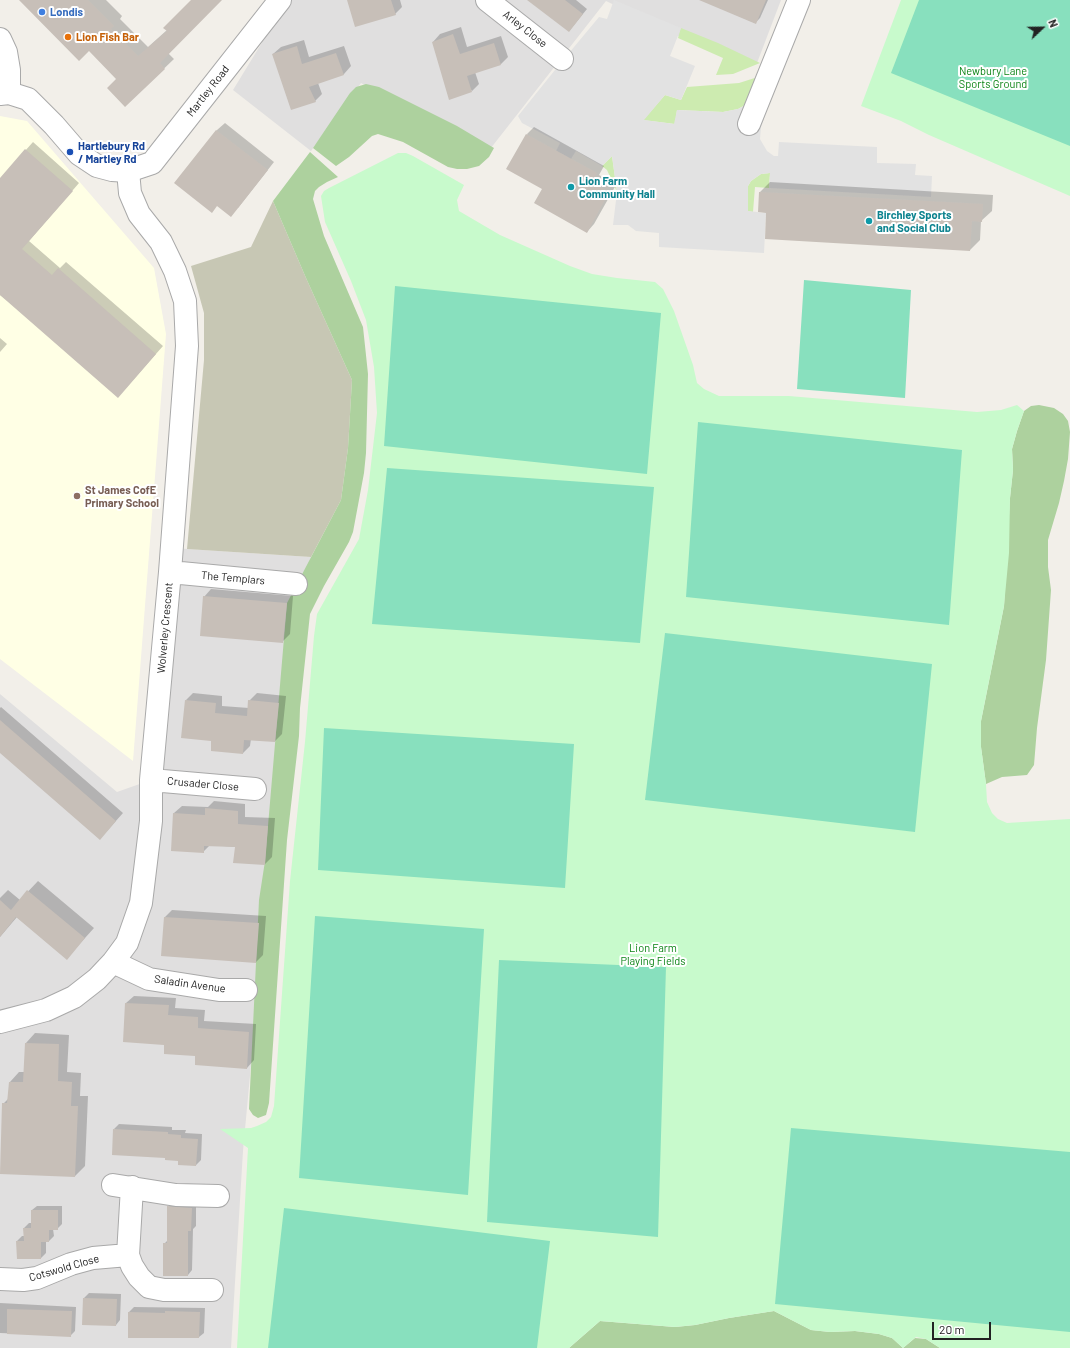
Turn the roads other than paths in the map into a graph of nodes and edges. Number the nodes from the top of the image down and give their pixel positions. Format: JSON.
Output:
{"nodes":[{"id":1,"x":280,"y":0,"type":"edge"},
{"id":2,"x":487,"y":0,"type":"edge"},
{"id":3,"x":799,"y":0,"type":"edge"},
{"id":4,"x":0,"y":39,"type":"edge"},
{"id":5,"x":562,"y":59,"type":"dead end"},
{"id":6,"x":4,"y":94,"type":"edge"},
{"id":7,"x":749,"y":124,"type":"dead end"},
{"id":8,"x":128,"y":171,"type":"junction"},
{"id":9,"x":170,"y":572,"type":"junction"},
{"id":10,"x":296,"y":584,"type":"dead end"},
{"id":11,"x":151,"y":780,"type":"junction"},
{"id":12,"x":255,"y":789,"type":"dead end"},
{"id":13,"x":113,"y":962,"type":"junction"},
{"id":14,"x":246,"y":990,"type":"dead end"},
{"id":15,"x":0,"y":1022,"type":"edge"},
{"id":16,"x":218,"y":1196,"type":"dead end"},
{"id":17,"x":128,"y":1255,"type":"junction"},
{"id":18,"x":0,"y":1279,"type":"edge"},
{"id":19,"x":212,"y":1290,"type":"dead end"}],
"edges":[{"from":1,"to":8,"type":"street","name":"Martley Road"},
{"from":2,"to":5,"type":"street","name":"Arley Close"},
{"from":3,"to":7,"type":"street"},
{"from":4,"to":6,"type":"street"},
{"from":6,"to":8,"type":"street"},
{"from":8,"to":9,"type":"street","name":"Wolverley Crescent"},
{"from":9,"to":10,"type":"street","name":"The Templars"},
{"from":9,"to":11,"type":"street","name":"Wolverley Crescent"},
{"from":11,"to":12,"type":"street","name":"Crusader Close"},
{"from":11,"to":13,"type":"street","name":"Wolverley Crescent"},
{"from":13,"to":14,"type":"street","name":"Saladin Avenue"},
{"from":13,"to":15,"type":"street","name":"Wolverley Crescent"},
{"from":16,"to":17,"type":"street"},
{"from":17,"to":18,"type":"street","name":"Cotswold Close"},
{"from":17,"to":19,"type":"street"}]}
